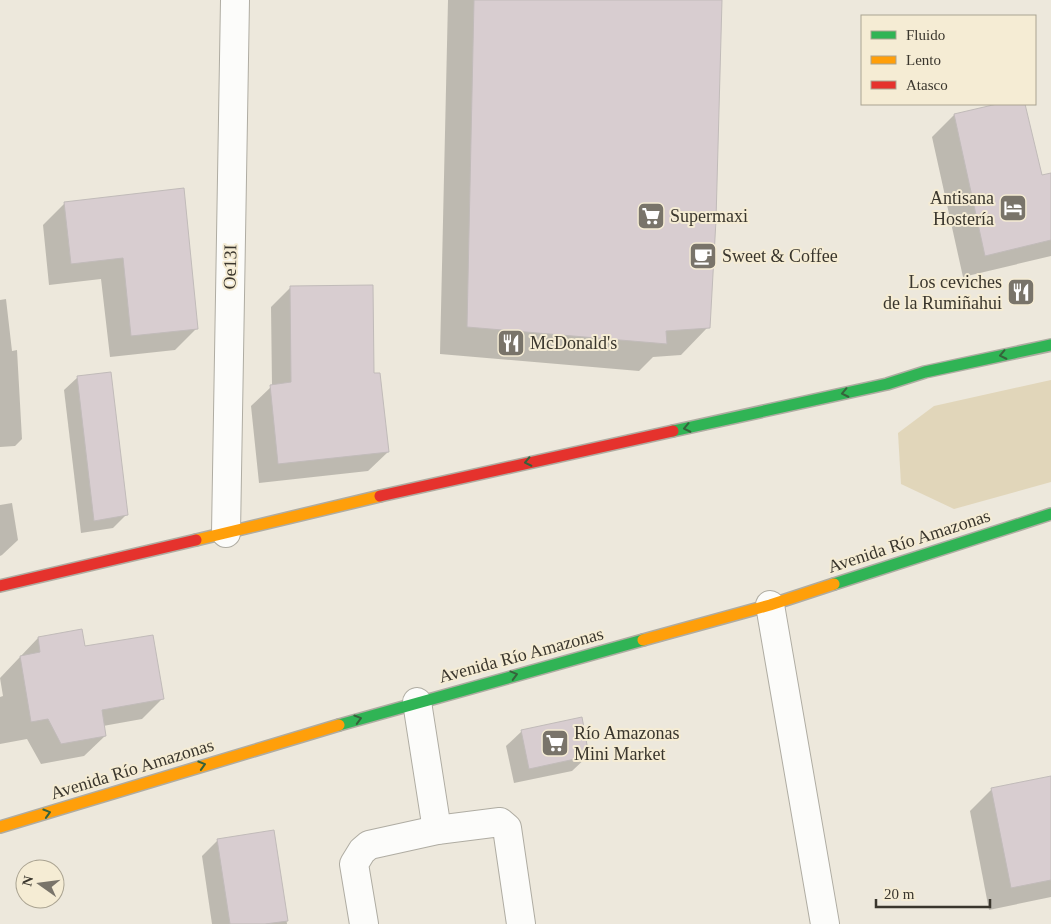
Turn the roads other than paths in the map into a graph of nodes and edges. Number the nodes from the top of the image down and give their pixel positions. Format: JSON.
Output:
{"nodes":[{"id":1,"x":235,"y":0,"type":"edge"},
{"id":2,"x":1051,"y":345,"type":"edge"},
{"id":3,"x":1051,"y":514,"type":"edge"},
{"id":4,"x":226,"y":533,"type":"junction"},
{"id":5,"x":0,"y":586,"type":"edge"},
{"id":6,"x":770,"y":605,"type":"junction"},
{"id":7,"x":417,"y":702,"type":"junction"},
{"id":8,"x":0,"y":827,"type":"edge"},
{"id":9,"x":437,"y":830,"type":"junction"},
{"id":10,"x":364,"y":924,"type":"edge"},
{"id":11,"x":521,"y":924,"type":"edge"},
{"id":12,"x":825,"y":924,"type":"edge"}],
"edges":[{"from":1,"to":4,"type":"street","name":"Oe13I"},
{"from":2,"to":4,"type":"main road","one_way":true},
{"from":3,"to":6,"type":"main road","name":"Avenida Río Amazonas"},
{"from":4,"to":5,"type":"main road"},
{"from":7,"to":6,"type":"main road","name":"Avenida Río Amazonas","one_way":true},
{"from":6,"to":12,"type":"street"},
{"from":8,"to":7,"type":"main road","name":"Avenida Río Amazonas","one_way":true},
{"from":7,"to":9,"type":"street"},
{"from":9,"to":10,"type":"street"},
{"from":9,"to":11,"type":"street"}]}
